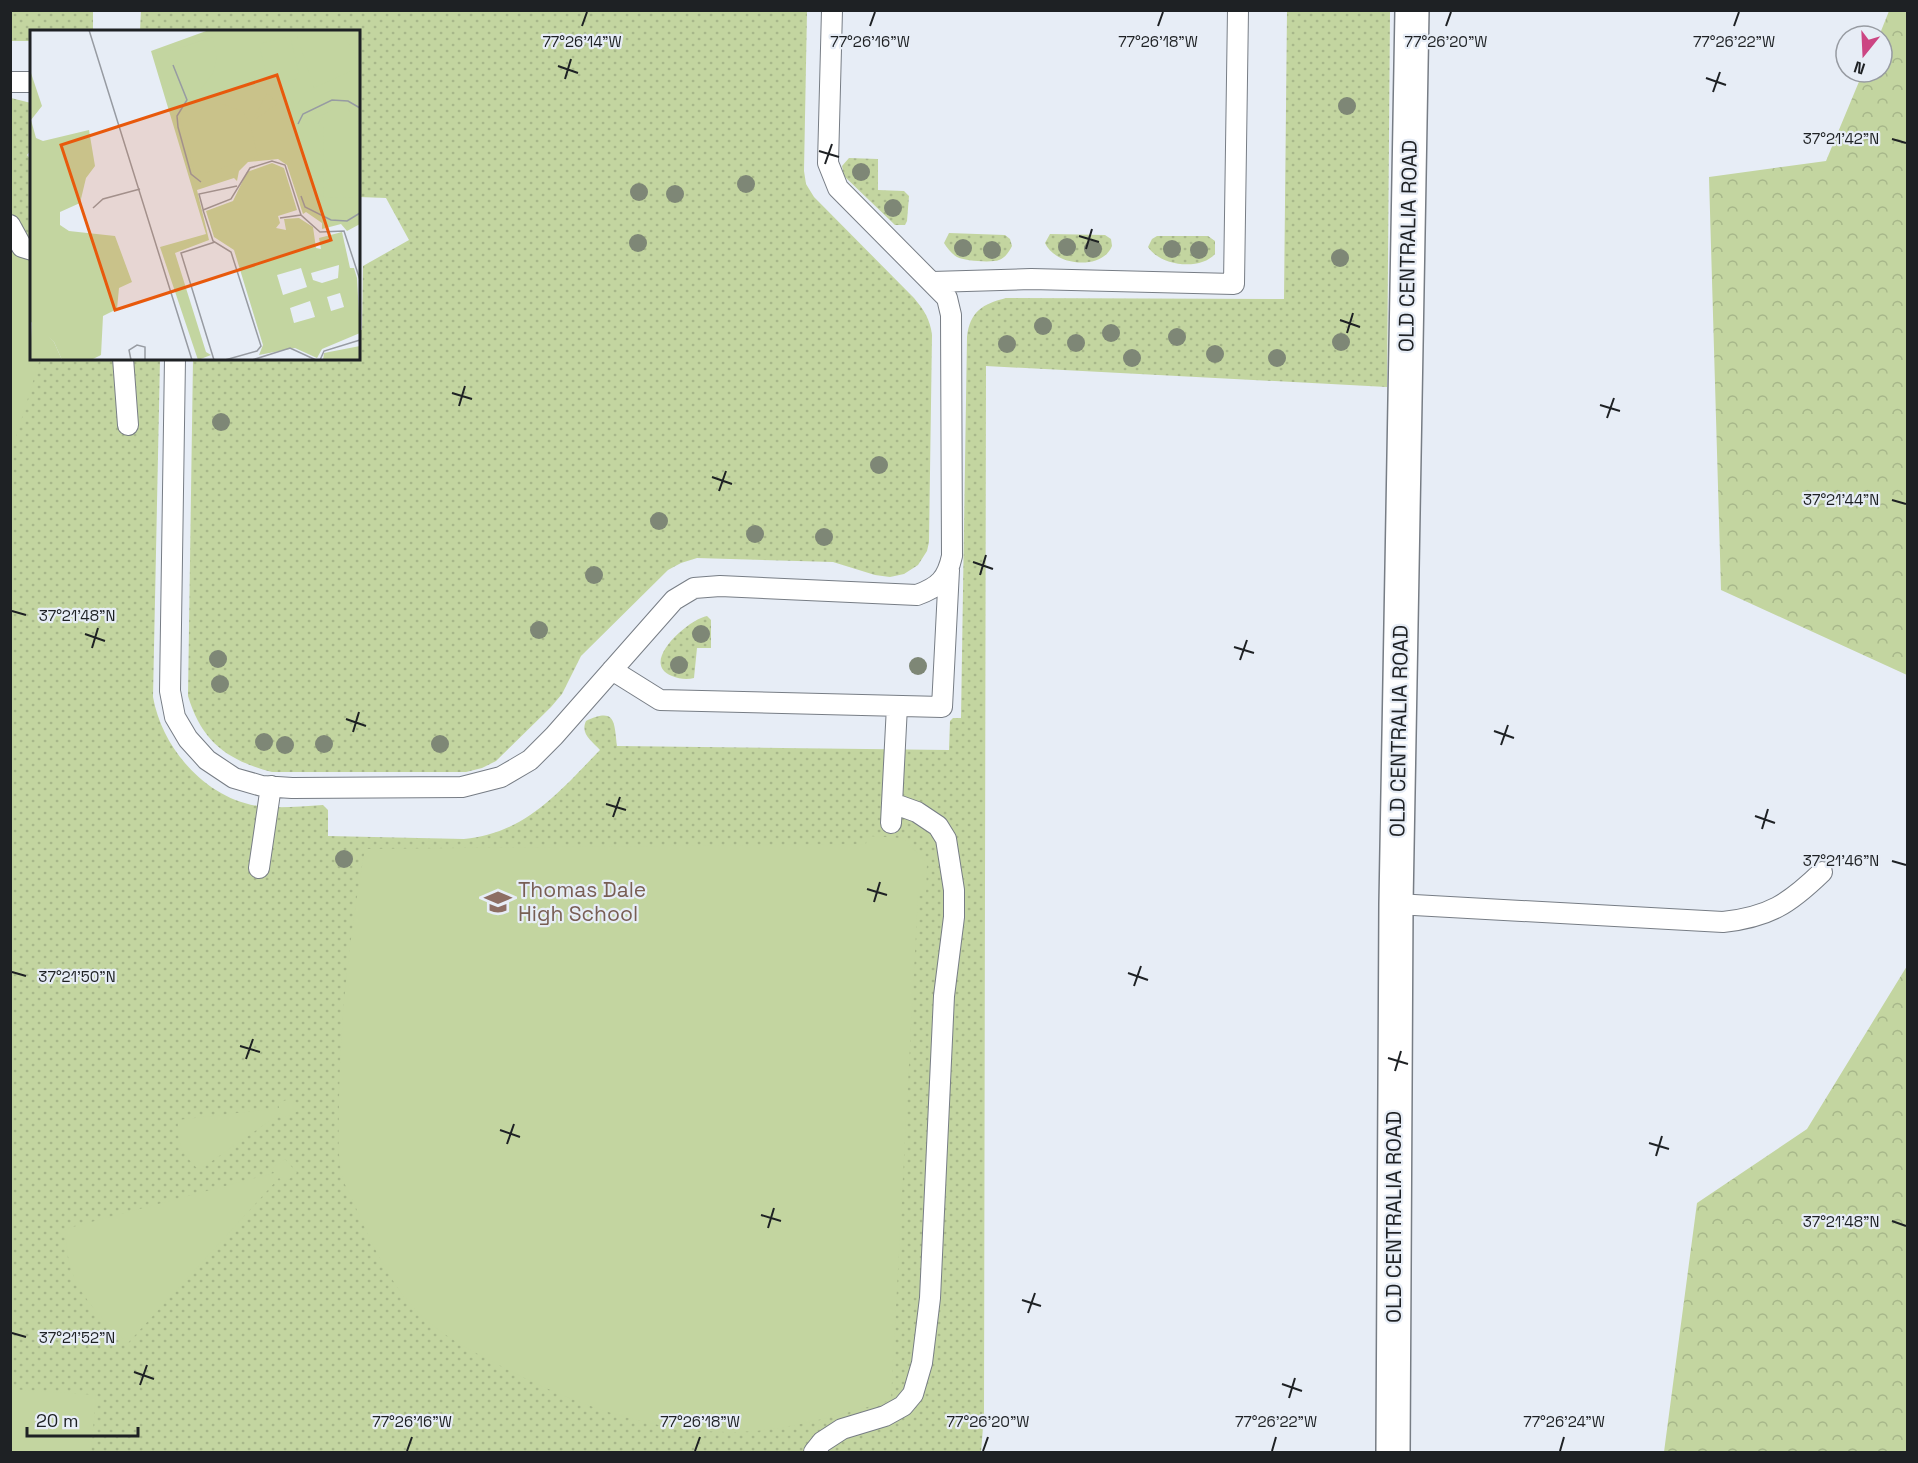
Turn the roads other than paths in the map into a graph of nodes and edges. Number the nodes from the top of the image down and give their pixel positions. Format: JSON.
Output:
{"nodes":[{"id":1,"x":832,"y":10,"type":"edge"},
{"id":2,"x":1238,"y":10,"type":"edge"},
{"id":3,"x":1412,"y":10,"type":"edge"},
{"id":4,"x":10,"y":82,"type":"edge"},
{"id":5,"x":30,"y":82,"type":"edge"},
{"id":6,"x":10,"y":225,"type":"edge"},
{"id":7,"x":30,"y":249,"type":"edge"},
{"id":8,"x":932,"y":282,"type":"junction"},
{"id":9,"x":123,"y":360,"type":"edge"},
{"id":10,"x":175,"y":360,"type":"edge"},
{"id":11,"x":128,"y":425,"type":"dead end"},
{"id":12,"x":949,"y":570,"type":"junction"},
{"id":13,"x":612,"y":670,"type":"junction"},
{"id":14,"x":897,"y":706,"type":"junction"},
{"id":15,"x":271,"y":786,"type":"junction"},
{"id":16,"x":260,"y":868,"type":"dead end"},
{"id":17,"x":1822,"y":872,"type":"dead end"},
{"id":18,"x":1396,"y":904,"type":"junction"},
{"id":19,"x":814,"y":1452,"type":"edge"},
{"id":20,"x":1393,"y":1452,"type":"edge"}],
"edges":[{"from":1,"to":8,"type":"lane"},
{"from":2,"to":8,"type":"lane"},
{"from":3,"to":18,"type":"street","name":"OLD CENTRALIA ROAD"},
{"from":4,"to":5,"type":"lane"},
{"from":6,"to":7,"type":"lane"},
{"from":8,"to":12,"type":"lane"},
{"from":9,"to":11,"type":"lane"},
{"from":10,"to":15,"type":"lane"},
{"from":12,"to":13,"type":"lane"},
{"from":12,"to":14,"type":"lane"},
{"from":13,"to":14,"type":"lane"},
{"from":13,"to":15,"type":"lane"},
{"from":14,"to":19,"type":"lane"},
{"from":15,"to":16,"type":"lane"},
{"from":17,"to":18,"type":"lane"},
{"from":18,"to":20,"type":"street","name":"OLD CENTRALIA ROAD"}]}
